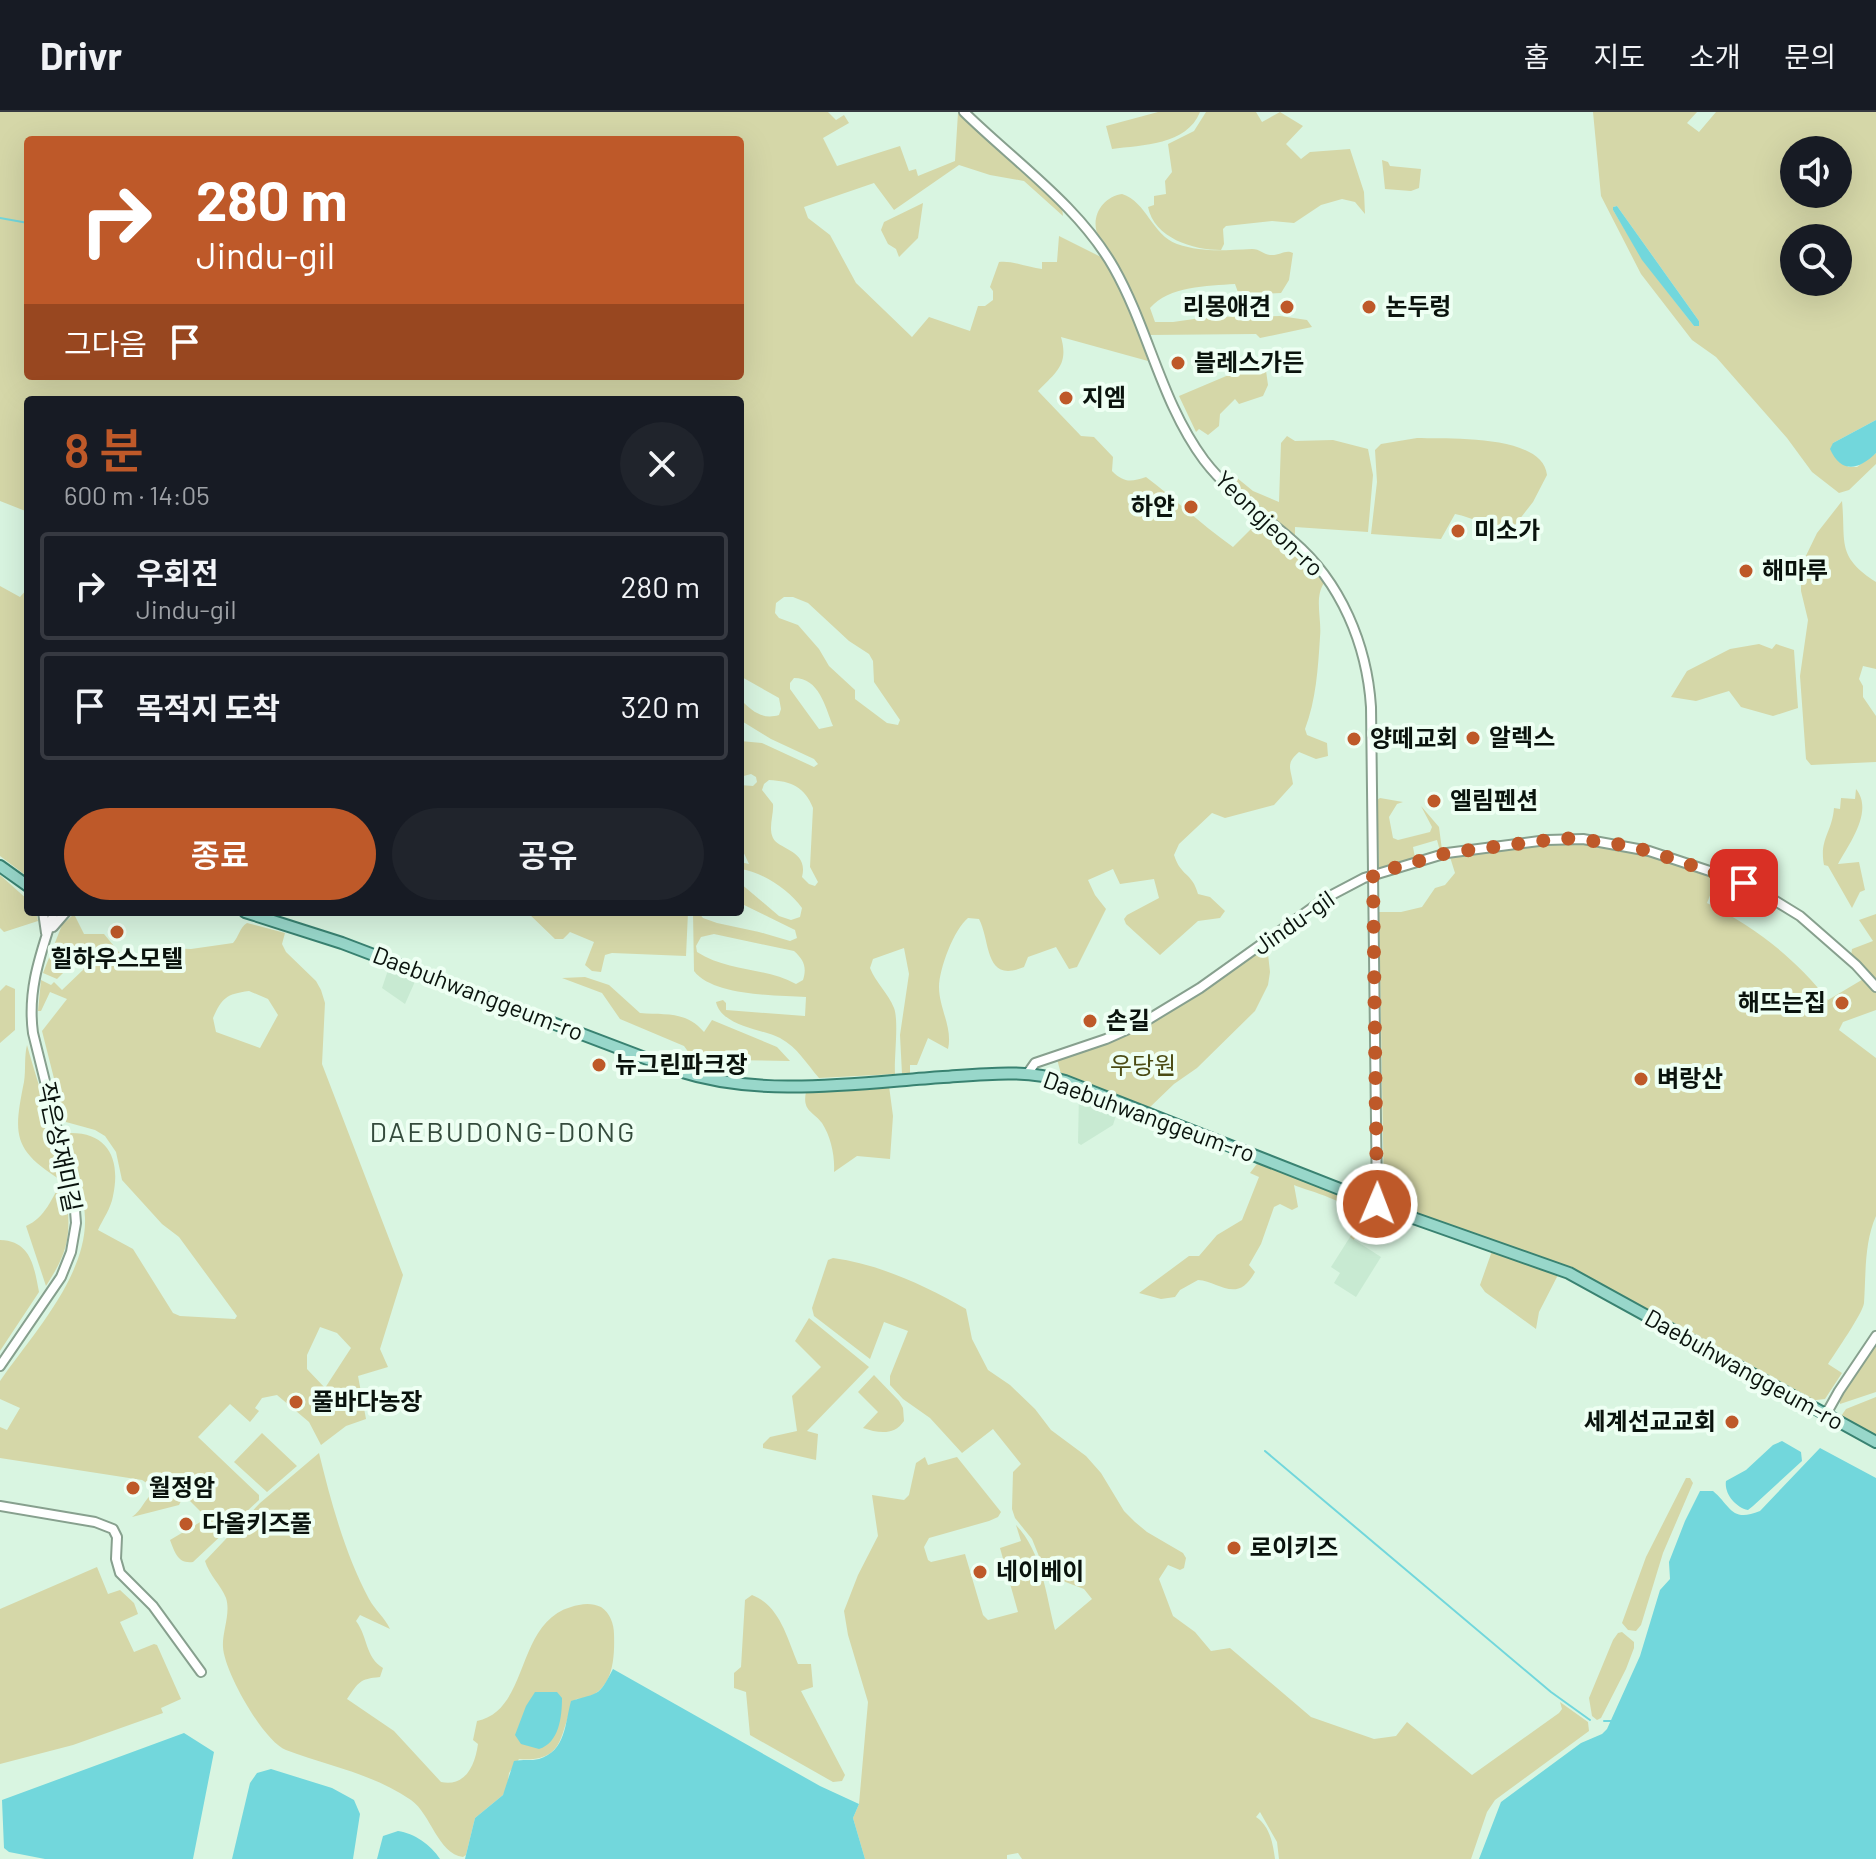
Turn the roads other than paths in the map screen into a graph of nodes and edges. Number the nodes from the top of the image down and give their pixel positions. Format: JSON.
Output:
{"nodes":[{"id":1,"x":964,"y":112,"type":"edge"},
{"id":2,"x":0,"y":866,"type":"edge"},
{"id":3,"x":1373,"y":874,"type":"junction"},
{"id":4,"x":24,"y":884,"type":"edge"},
{"id":5,"x":43,"y":916,"type":"edge"},
{"id":6,"x":53,"y":916,"type":"edge"},
{"id":7,"x":63,"y":916,"type":"edge"},
{"id":8,"x":258,"y":916,"type":"edge"},
{"id":9,"x":46,"y":938,"type":"junction"},
{"id":10,"x":1876,"y":987,"type":"edge"},
{"id":11,"x":1028,"y":1073,"type":"junction"},
{"id":12,"x":1377,"y":1204,"type":"junction"},
{"id":13,"x":1876,"y":1336,"type":"edge"},
{"id":14,"x":0,"y":1366,"type":"edge"},
{"id":15,"x":1825,"y":1416,"type":"junction"},
{"id":16,"x":1876,"y":1442,"type":"edge"},
{"id":17,"x":0,"y":1506,"type":"edge"},
{"id":18,"x":201,"y":1672,"type":"dead end"}],
"edges":[{"from":1,"to":3,"type":"street","name":"Yeongjeon-ro"},
{"from":2,"to":4,"type":"main road"},
{"from":3,"to":10,"type":"street","name":"Jindu-gil"},
{"from":3,"to":11,"type":"street","name":"Jindu-gil"},
{"from":3,"to":12,"type":"street","name":"Yeongjeon-ro"},
{"from":5,"to":9,"type":"street"},
{"from":6,"to":9,"type":"street","name":"작은상재미길"},
{"from":7,"to":9,"type":"street"},
{"from":8,"to":11,"type":"main road","name":"Daebuhwanggeum-ro"},
{"from":9,"to":14,"type":"street","name":"작은상재미길"},
{"from":11,"to":12,"type":"main road","name":"Daebuhwanggeum-ro"},
{"from":12,"to":15,"type":"main road","name":"Daebuhwanggeum-ro"},
{"from":13,"to":15,"type":"street"},
{"from":15,"to":16,"type":"main road","name":"Daebuhwanggeum-ro"},
{"from":17,"to":18,"type":"street"}]}
